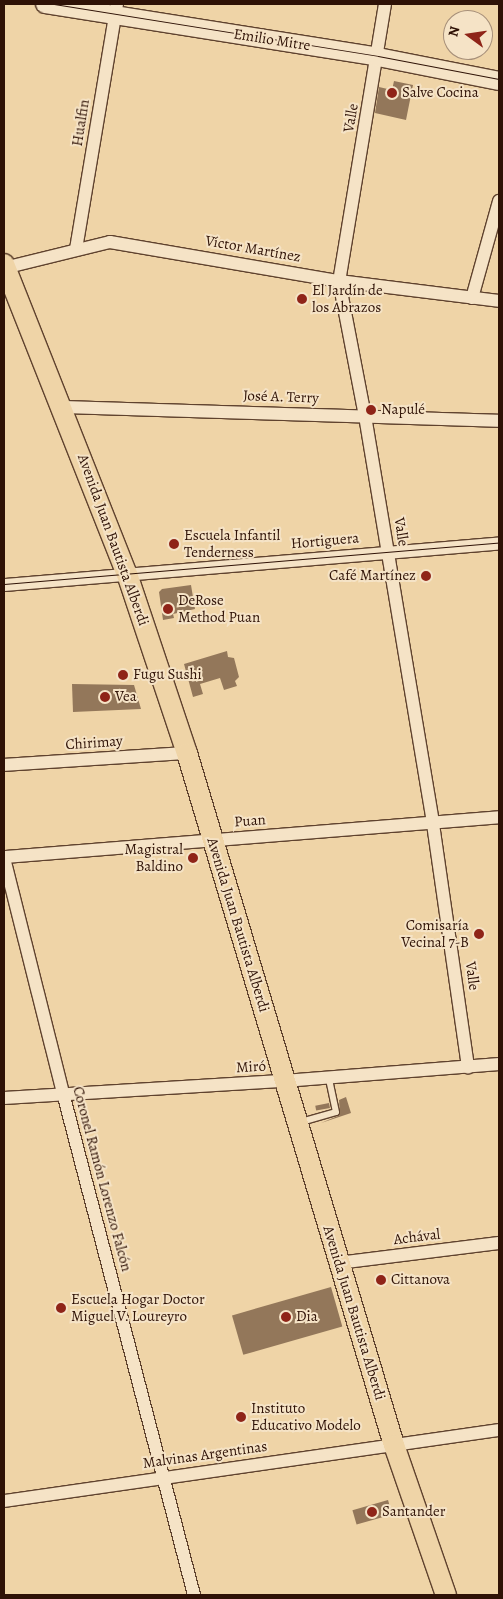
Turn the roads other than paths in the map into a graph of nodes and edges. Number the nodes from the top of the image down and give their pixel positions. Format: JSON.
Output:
{"nodes":[{"id":1,"x":45,"y":4,"type":"edge"},
{"id":2,"x":385,"y":4,"type":"edge"},
{"id":3,"x":116,"y":9,"type":"edge"},
{"id":4,"x":378,"y":57,"type":"junction"},
{"id":5,"x":499,"y":81,"type":"edge"},
{"id":6,"x":499,"y":201,"type":"edge"},
{"id":7,"x":76,"y":248,"type":"junction"},
{"id":8,"x":4,"y":266,"type":"edge"},
{"id":9,"x":339,"y":281,"type":"junction"},
{"id":10,"x":472,"y":298,"type":"junction"},
{"id":11,"x":499,"y":301,"type":"edge"},
{"id":12,"x":62,"y":407,"type":"junction"},
{"id":13,"x":365,"y":416,"type":"junction"},
{"id":14,"x":499,"y":421,"type":"edge"},
{"id":15,"x":499,"y":543,"type":"edge"},
{"id":16,"x":387,"y":552,"type":"junction"},
{"id":17,"x":127,"y":574,"type":"junction"},
{"id":18,"x":4,"y":585,"type":"edge"},
{"id":19,"x":187,"y":753,"type":"junction"},
{"id":20,"x":4,"y":765,"type":"edge"},
{"id":21,"x":499,"y":817,"type":"edge"},
{"id":22,"x":433,"y":824,"type":"junction"},
{"id":23,"x":212,"y":840,"type":"junction"},
{"id":24,"x":4,"y":858,"type":"edge"},
{"id":25,"x":499,"y":1064,"type":"edge"},
{"id":26,"x":468,"y":1067,"type":"junction"},
{"id":27,"x":329,"y":1078,"type":"junction"},
{"id":28,"x":284,"y":1081,"type":"junction"},
{"id":29,"x":62,"y":1094,"type":"junction"},
{"id":30,"x":4,"y":1098,"type":"edge"},
{"id":31,"x":297,"y":1123,"type":"junction"},
{"id":32,"x":499,"y":1243,"type":"edge"},
{"id":33,"x":338,"y":1263,"type":"junction"},
{"id":34,"x":499,"y":1430,"type":"edge"},
{"id":35,"x":394,"y":1445,"type":"junction"},
{"id":36,"x":164,"y":1477,"type":"junction"},
{"id":37,"x":4,"y":1501,"type":"edge"},
{"id":38,"x":194,"y":1595,"type":"edge"},
{"id":39,"x":446,"y":1595,"type":"edge"}],
"edges":[{"from":1,"to":3,"type":"street","name":"Emilio Mitre"},
{"from":2,"to":4,"type":"street","name":"Valle"},
{"from":3,"to":4,"type":"street","name":"Emilio Mitre"},
{"from":3,"to":7,"type":"street","name":"Hualfin"},
{"from":4,"to":5,"type":"street","name":"Emilio Mitre"},
{"from":4,"to":9,"type":"street","name":"Valle"},
{"from":6,"to":10,"type":"street"},
{"from":7,"to":8,"type":"street","name":"Víctor Martínez"},
{"from":7,"to":9,"type":"street","name":"Víctor Martínez"},
{"from":8,"to":12,"type":"main road","name":"Avenida Juan Bautista Alberdi"},
{"from":9,"to":10,"type":"street","name":"Víctor Martínez"},
{"from":9,"to":13,"type":"street","name":"Valle"},
{"from":10,"to":11,"type":"street","name":"Víctor Martínez"},
{"from":12,"to":13,"type":"street","name":"José A. Terry"},
{"from":12,"to":17,"type":"main road","name":"Avenida Juan Bautista Alberdi"},
{"from":13,"to":14,"type":"street","name":"José A. Terry"},
{"from":13,"to":16,"type":"street","name":"Valle"},
{"from":15,"to":16,"type":"street","name":"Hortiguera"},
{"from":16,"to":17,"type":"street","name":"Hortiguera"},
{"from":16,"to":22,"type":"street","name":"Valle"},
{"from":17,"to":18,"type":"street","name":"Hortiguera"},
{"from":17,"to":19,"type":"main road","name":"Avenida Juan Bautista Alberdi"},
{"from":19,"to":20,"type":"street","name":"Chirimay"},
{"from":19,"to":23,"type":"main road","name":"Avenida Juan Bautista Alberdi"},
{"from":21,"to":22,"type":"street","name":"Puan"},
{"from":22,"to":23,"type":"street","name":"Puan"},
{"from":22,"to":26,"type":"street","name":"Valle"},
{"from":23,"to":24,"type":"street","name":"Puan"},
{"from":23,"to":28,"type":"main road","name":"Avenida Juan Bautista Alberdi"},
{"from":24,"to":29,"type":"street","name":"Coronel Ramón Lorenzo Falcón"},
{"from":25,"to":26,"type":"street","name":"Miró"},
{"from":26,"to":27,"type":"street","name":"Miró"},
{"from":27,"to":28,"type":"street","name":"Miró"},
{"from":27,"to":31,"type":"lane"},
{"from":28,"to":29,"type":"street","name":"Miró"},
{"from":28,"to":31,"type":"main road","name":"Avenida Juan Bautista Alberdi"},
{"from":29,"to":30,"type":"street","name":"Miró"},
{"from":29,"to":36,"type":"street","name":"Coronel Ramón Lorenzo Falcón"},
{"from":31,"to":33,"type":"main road","name":"Avenida Juan Bautista Alberdi"},
{"from":32,"to":33,"type":"street","name":"Achával"},
{"from":33,"to":35,"type":"main road","name":"Avenida Juan Bautista Alberdi"},
{"from":34,"to":35,"type":"street","name":"Malvinas Argentinas"},
{"from":35,"to":36,"type":"street","name":"Malvinas Argentinas"},
{"from":35,"to":39,"type":"main road","name":"Avenida Juan Bautista Alberdi"},
{"from":36,"to":37,"type":"street","name":"Malvinas Argentinas"},
{"from":36,"to":38,"type":"street","name":"Coronel Ramón Lorenzo Falcón"}]}
